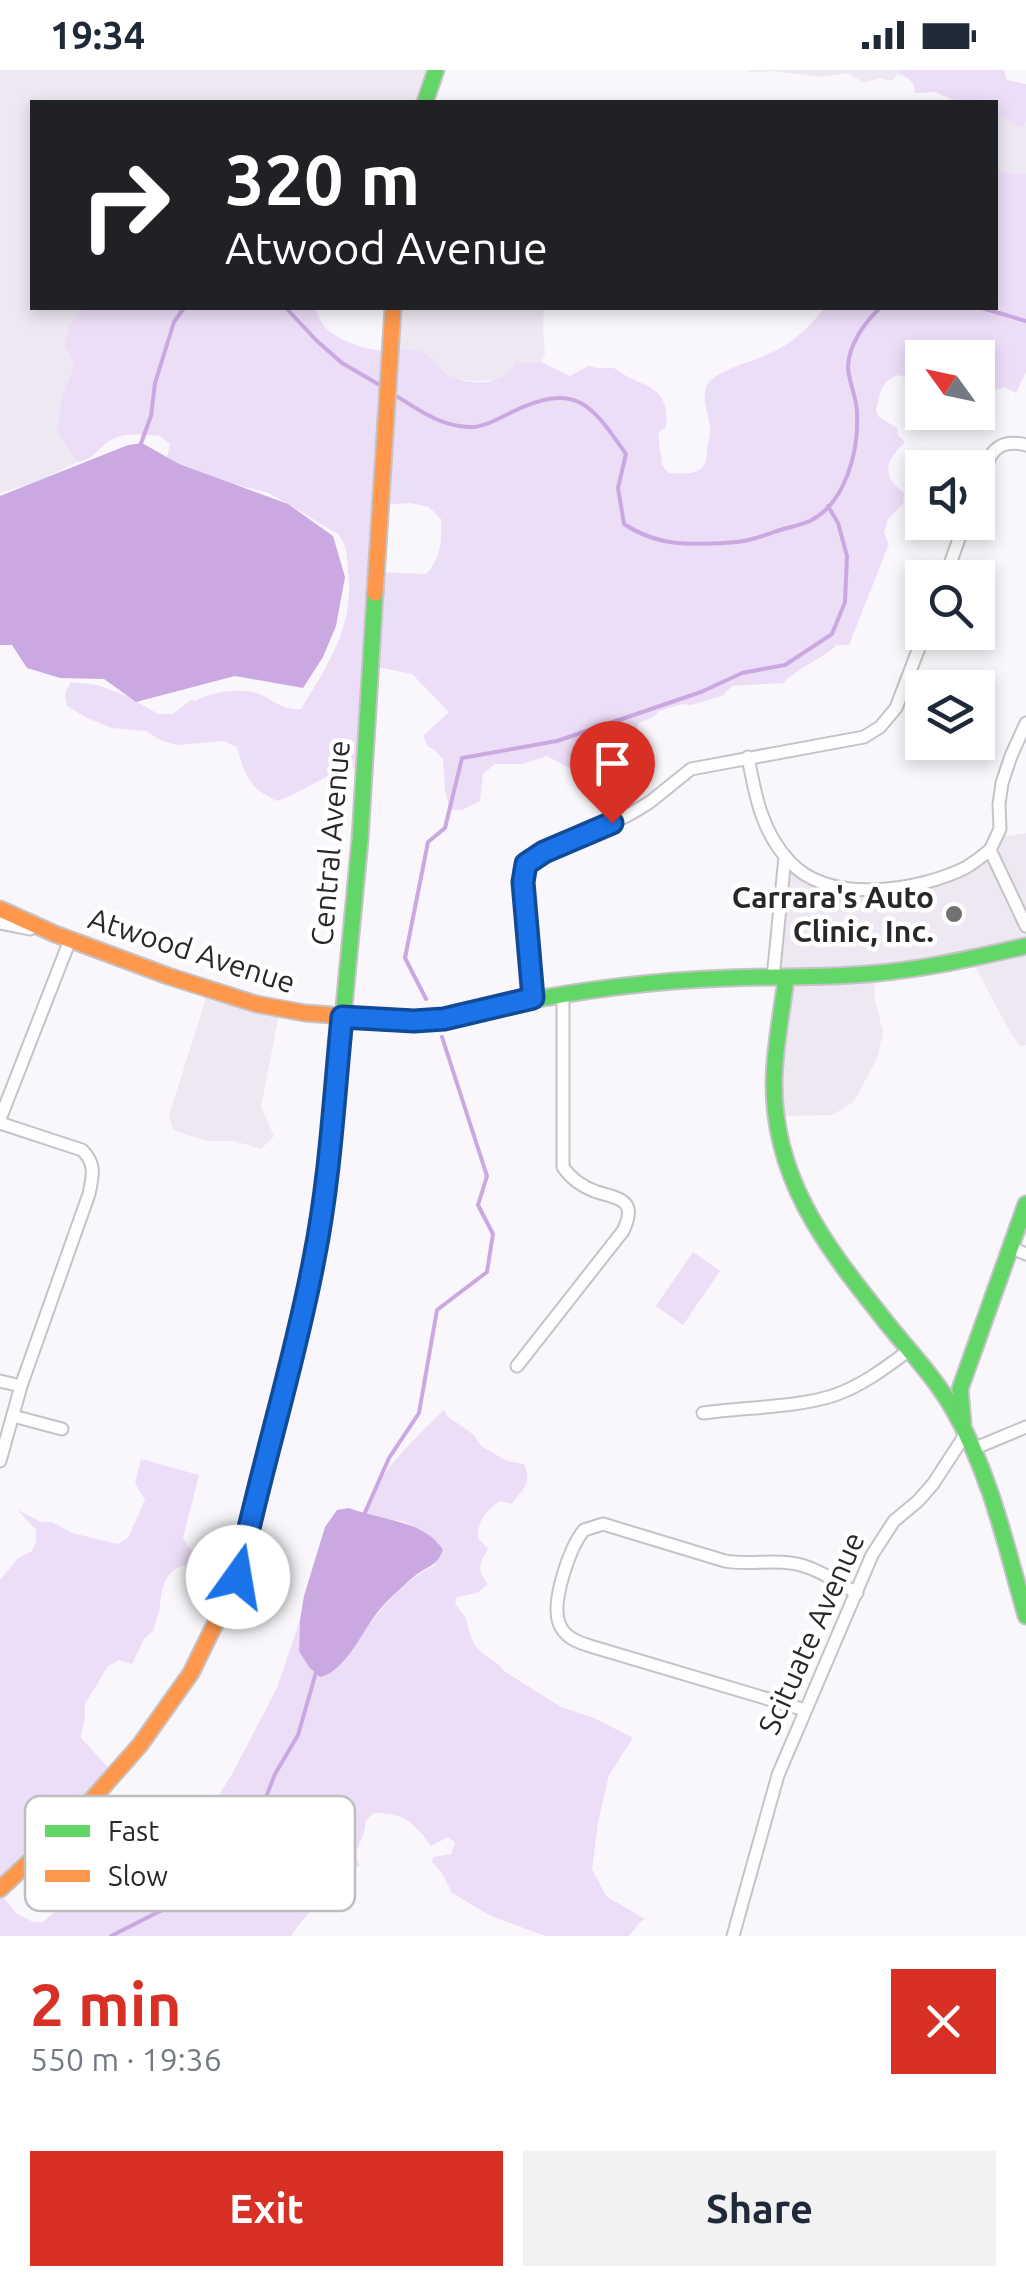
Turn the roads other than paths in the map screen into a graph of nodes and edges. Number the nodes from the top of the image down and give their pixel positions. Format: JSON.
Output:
{"nodes":[{"id":1,"x":436,"y":70,"type":"edge"},
{"id":2,"x":427,"y":100,"type":"edge"},
{"id":3,"x":393,"y":310,"type":"edge"},
{"id":4,"x":1026,"y":445,"type":"edge"},
{"id":5,"x":994,"y":450,"type":"edge"},
{"id":6,"x":918,"y":650,"type":"edge"},
{"id":7,"x":1026,"y":723,"type":"edge"},
{"id":8,"x":748,"y":757,"type":"junction"},
{"id":9,"x":990,"y":850,"type":"junction"},
{"id":10,"x":785,"y":858,"type":"junction"},
{"id":11,"x":0,"y":909,"type":"edge"},
{"id":12,"x":0,"y":923,"type":"edge"},
{"id":13,"x":1026,"y":926,"type":"edge"},
{"id":14,"x":62,"y":937,"type":"junction"},
{"id":15,"x":1026,"y":946,"type":"edge"},
{"id":16,"x":780,"y":978,"type":"junction"},
{"id":17,"x":563,"y":993,"type":"junction"},
{"id":18,"x":533,"y":998,"type":"junction"},
{"id":19,"x":342,"y":1017,"type":"junction"},
{"id":20,"x":0,"y":1121,"type":"edge"},
{"id":21,"x":1026,"y":1204,"type":"edge"},
{"id":22,"x":1019,"y":1251,"type":"edge"},
{"id":23,"x":908,"y":1350,"type":"junction"},
{"id":24,"x":517,"y":1366,"type":"dead end"},
{"id":25,"x":0,"y":1381,"type":"edge"},
{"id":26,"x":21,"y":1386,"type":"junction"},
{"id":27,"x":703,"y":1412,"type":"dead end"},
{"id":28,"x":13,"y":1416,"type":"junction"},
{"id":29,"x":1026,"y":1426,"type":"edge"},
{"id":30,"x":963,"y":1427,"type":"junction"},
{"id":31,"x":62,"y":1429,"type":"dead end"},
{"id":32,"x":974,"y":1449,"type":"junction"},
{"id":33,"x":0,"y":1462,"type":"edge"},
{"id":34,"x":856,"y":1593,"type":"junction"},
{"id":35,"x":1026,"y":1616,"type":"edge"},
{"id":36,"x":805,"y":1710,"type":"junction"},
{"id":37,"x":95,"y":1796,"type":"edge"},
{"id":38,"x":25,"y":1866,"type":"edge"},
{"id":39,"x":0,"y":1889,"type":"edge"},
{"id":40,"x":733,"y":1936,"type":"edge"}],
"edges":[{"from":1,"to":2,"type":"street"},
{"from":3,"to":19,"type":"street","name":"Central Avenue"},
{"from":4,"to":5,"type":"street"},
{"from":6,"to":8,"type":"street"},
{"from":7,"to":9,"type":"street"},
{"from":8,"to":10,"type":"street"},
{"from":8,"to":18,"type":"street"},
{"from":9,"to":10,"type":"street"},
{"from":9,"to":13,"type":"street"},
{"from":10,"to":16,"type":"street"},
{"from":11,"to":14,"type":"street","name":"Atwood Avenue"},
{"from":12,"to":14,"type":"street"},
{"from":14,"to":19,"type":"street","name":"Atwood Avenue"},
{"from":14,"to":20,"type":"street"},
{"from":15,"to":16,"type":"street","name":"Atwood Avenue"},
{"from":16,"to":17,"type":"street","name":"Atwood Avenue"},
{"from":16,"to":23,"type":"street"},
{"from":17,"to":18,"type":"street","name":"Atwood Avenue"},
{"from":17,"to":24,"type":"street"},
{"from":18,"to":19,"type":"street","name":"Atwood Avenue"},
{"from":19,"to":37,"type":"street","name":"Central Avenue"},
{"from":20,"to":26,"type":"street"},
{"from":21,"to":22,"type":"street","name":"Scituate Avenue"},
{"from":22,"to":30,"type":"street","name":"Scituate Avenue"},
{"from":23,"to":27,"type":"street"},
{"from":23,"to":30,"type":"street"},
{"from":25,"to":26,"type":"street"},
{"from":26,"to":28,"type":"street"},
{"from":28,"to":31,"type":"street"},
{"from":28,"to":33,"type":"street"},
{"from":29,"to":32,"type":"street"},
{"from":30,"to":32,"type":"street"},
{"from":30,"to":34,"type":"street","name":"Scituate Avenue"},
{"from":32,"to":35,"type":"street"},
{"from":34,"to":36,"type":"street","name":"Scituate Avenue"},
{"from":34,"to":36,"type":"street"},
{"from":36,"to":40,"type":"street","name":"Scituate Avenue"},
{"from":38,"to":39,"type":"street","name":"Central Avenue"}]}
